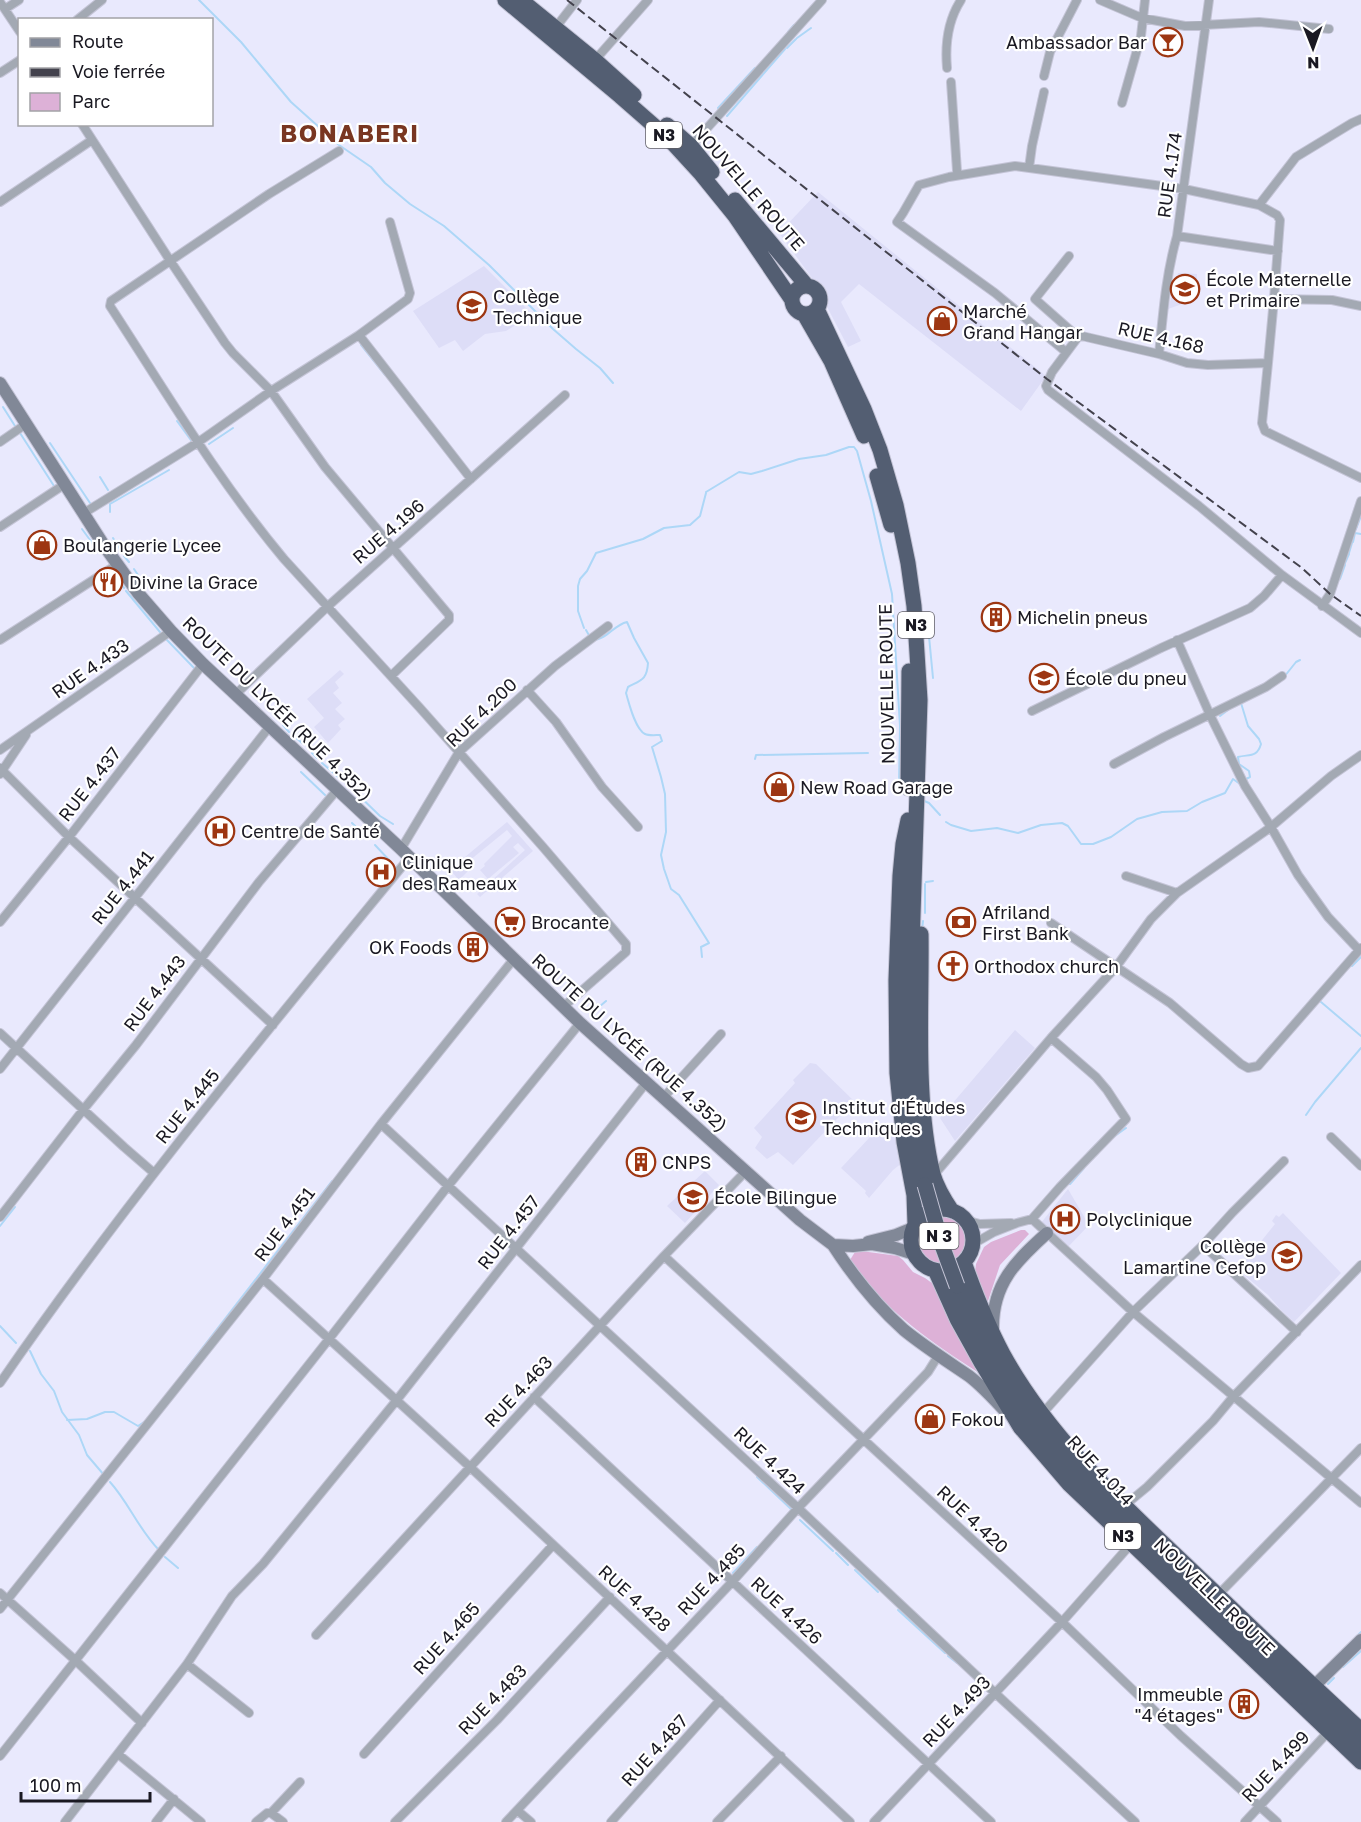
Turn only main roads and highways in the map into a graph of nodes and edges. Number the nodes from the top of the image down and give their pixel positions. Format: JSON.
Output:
{"nodes":[{"id":1,"x":505,"y":0,"type":"edge"},
{"id":2,"x":521,"y":0,"type":"edge"},
{"id":3,"x":807,"y":286,"type":"junction"},
{"id":4,"x":792,"y":300,"type":"junction"},
{"id":5,"x":811,"y":312,"type":"junction"},
{"id":6,"x":0,"y":383,"type":"edge"},
{"id":7,"x":912,"y":820,"type":"junction"},
{"id":8,"x":929,"y":1180,"type":"junction"},
{"id":9,"x":952,"y":1211,"type":"junction"},
{"id":10,"x":914,"y":1226,"type":"junction"},
{"id":11,"x":1047,"y":1233,"type":"road end"},
{"id":12,"x":833,"y":1245,"type":"junction"},
{"id":13,"x":854,"y":1246,"type":"junction"},
{"id":14,"x":914,"y":1254,"type":"junction"},
{"id":15,"x":963,"y":1262,"type":"junction"},
{"id":16,"x":935,"y":1270,"type":"junction"},
{"id":17,"x":993,"y":1333,"type":"junction"},
{"id":18,"x":1020,"y":1427,"type":"junction"},
{"id":19,"x":1361,"y":1640,"type":"edge"},
{"id":20,"x":1310,"y":1690,"type":"junction"},
{"id":21,"x":1361,"y":1730,"type":"edge"},
{"id":22,"x":1361,"y":1746,"type":"edge"},
{"id":23,"x":1361,"y":1762,"type":"edge"}],
"edges":[{"from":1,"to":4,"type":"highway","name":"NOUVELLE ROUTE","number":"N3"},
{"from":2,"to":3,"type":"highway","name":"NOUVELLE ROUTE","number":"N3"},
{"from":3,"to":4,"type":"highway"},
{"from":3,"to":5,"type":"highway"},
{"from":4,"to":5,"type":"highway"},
{"from":5,"to":7,"type":"highway","name":"NOUVELLE ROUTE","number":"N3"},
{"from":6,"to":12,"type":"main road","name":"ROUTE DU LYCÉE (RUE 4.352)"},
{"from":7,"to":8,"type":"highway","name":"NOUVELLE ROUTE","number":"N3"},
{"from":7,"to":8,"type":"highway","name":"NOUVELLE ROUTE","number":"N3"},
{"from":7,"to":10,"type":"highway","name":"NOUVELLE ROUTE","number":"N3"},
{"from":8,"to":9,"type":"highway","name":"NOUVELLE ROUTE","number":"N3"},
{"from":8,"to":20,"type":"highway","name":"RUE 4.014","number":"N 3","bridge":true},
{"from":9,"to":10,"type":"highway"},
{"from":9,"to":15,"type":"highway"},
{"from":10,"to":13,"type":"main road"},
{"from":10,"to":14,"type":"highway"},
{"from":11,"to":17,"type":"main road"},
{"from":12,"to":13,"type":"main road"},
{"from":12,"to":18,"type":"main road"},
{"from":13,"to":14,"type":"main road"},
{"from":14,"to":16,"type":"highway"},
{"from":15,"to":16,"type":"highway"},
{"from":15,"to":17,"type":"highway","name":"NOUVELLE ROUTE","number":"N3"},
{"from":16,"to":18,"type":"highway","name":"NOUVELLE ROUTE","number":"N3"},
{"from":17,"to":20,"type":"highway","name":"NOUVELLE ROUTE","number":"N3"},
{"from":18,"to":23,"type":"highway","name":"NOUVELLE ROUTE","number":"N3"},
{"from":19,"to":20,"type":"main road"},
{"from":20,"to":21,"type":"highway","name":"NOUVELLE ROUTE","number":"N3"},
{"from":20,"to":22,"type":"highway","name":"RUE 4.014","number":"N 3"}]}
